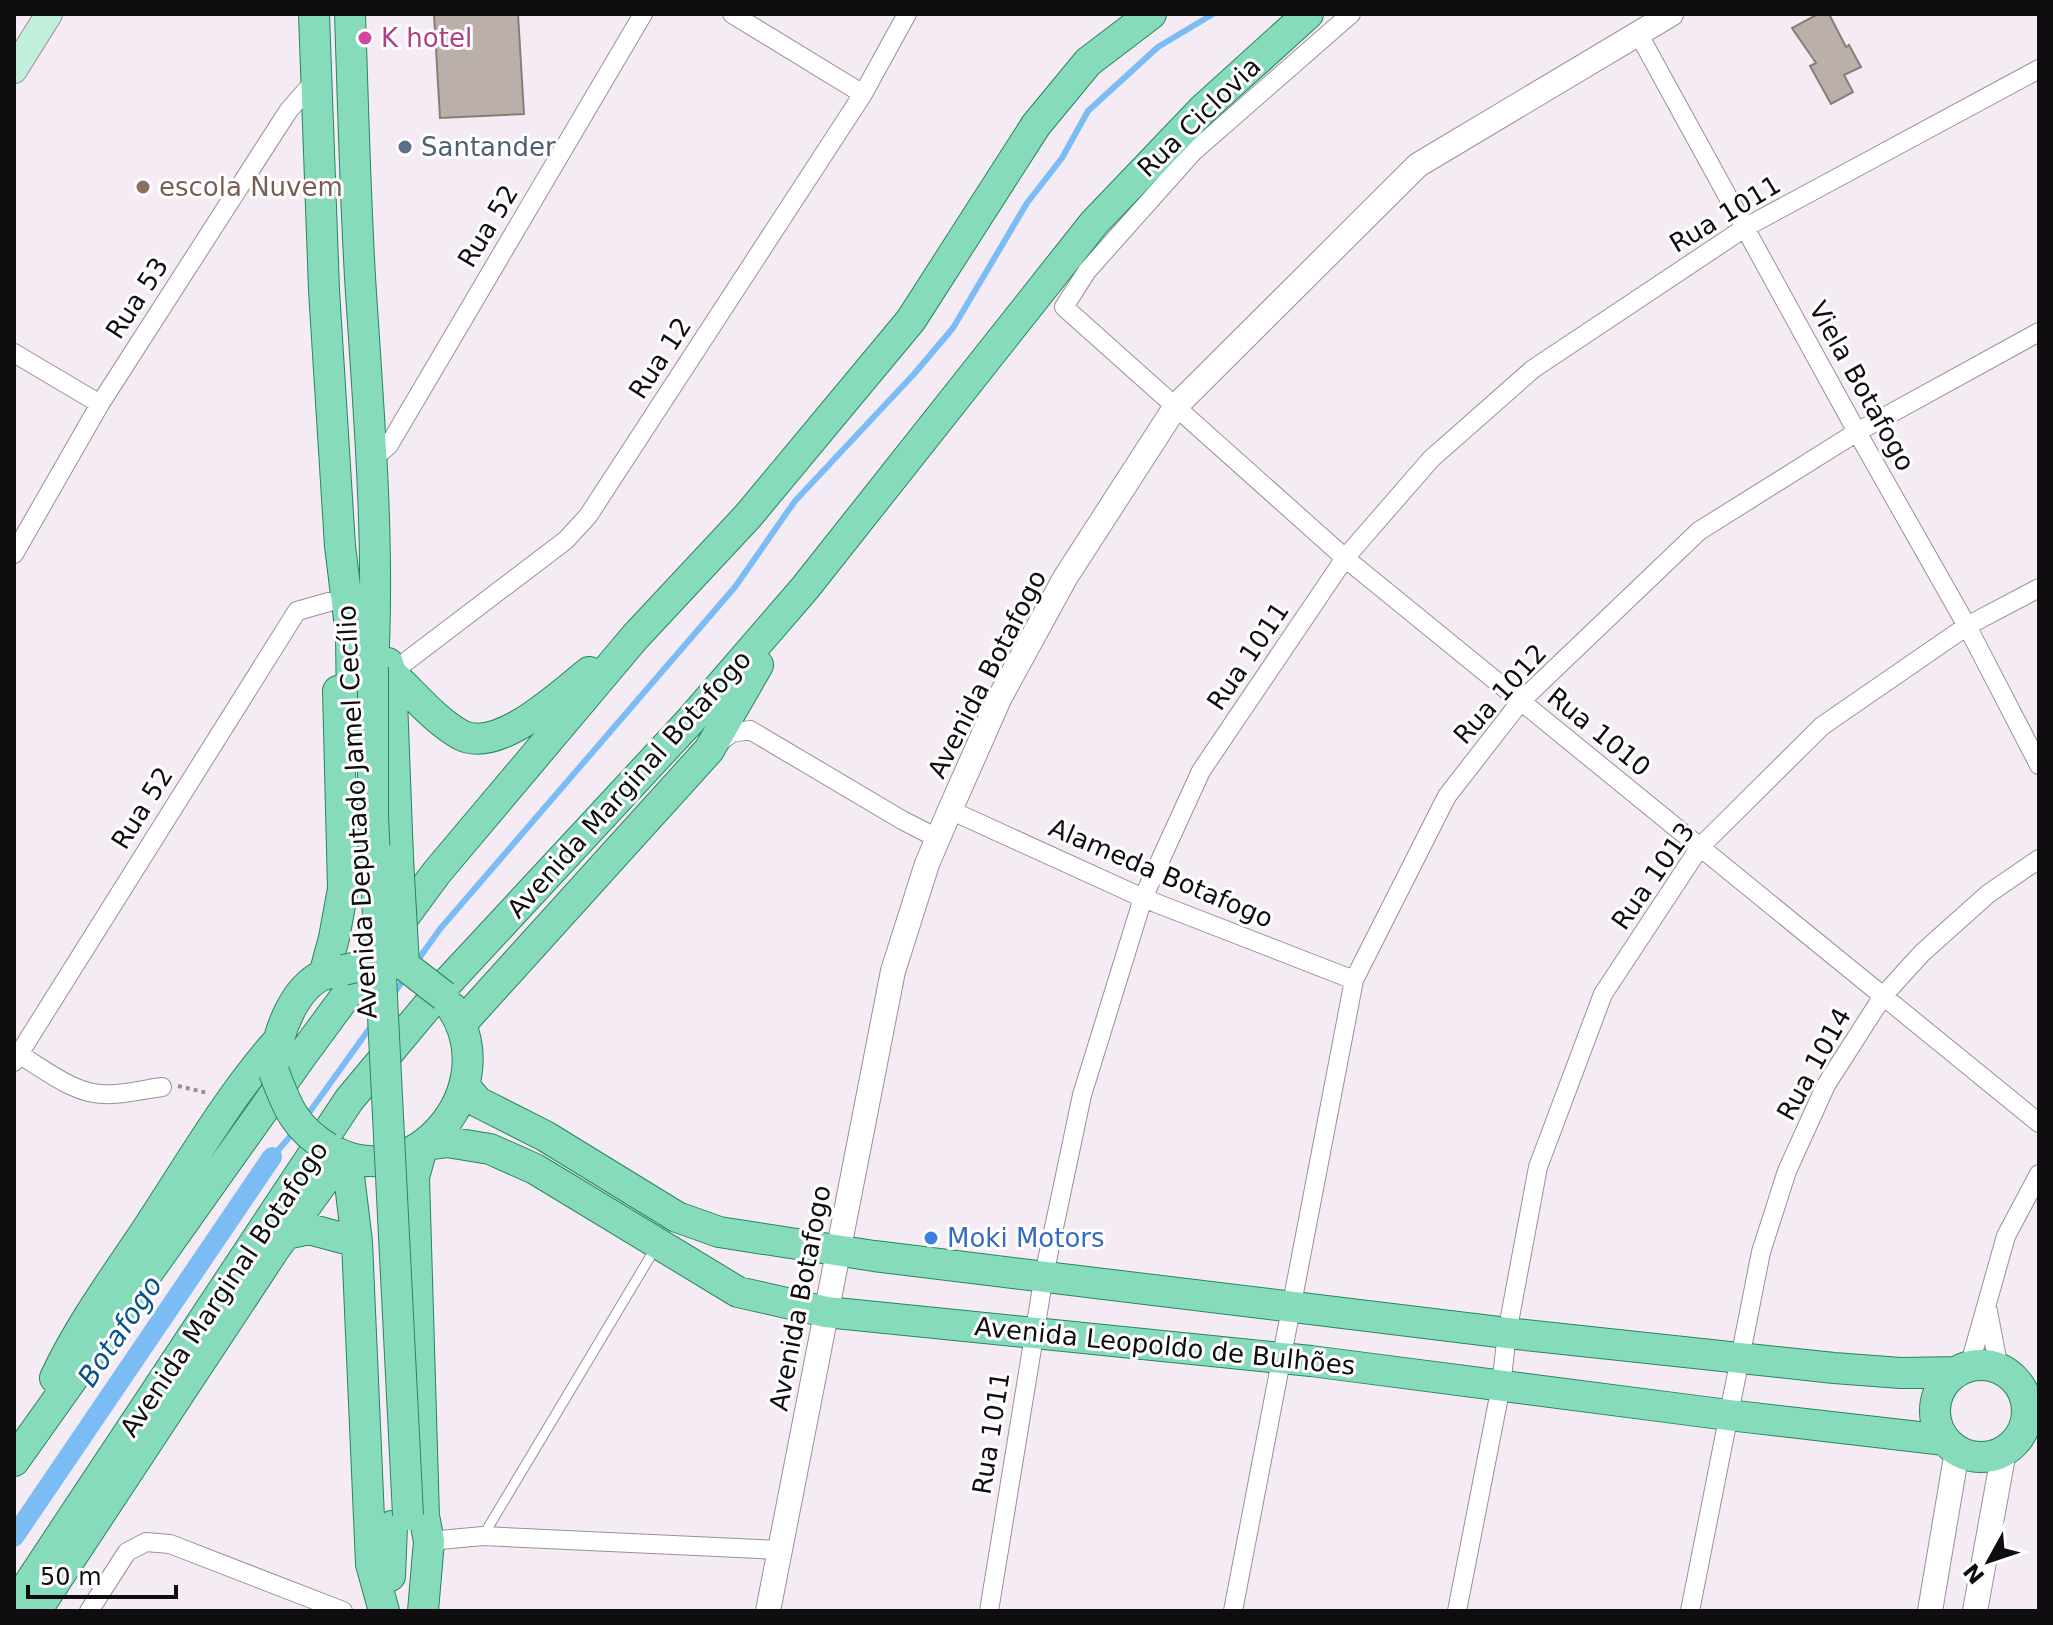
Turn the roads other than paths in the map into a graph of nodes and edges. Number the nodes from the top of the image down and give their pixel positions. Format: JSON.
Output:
{"nodes":[{"id":1,"x":49,"y":14,"type":"edge"},
{"id":2,"x":314,"y":14,"type":"edge"},
{"id":3,"x":350,"y":14,"type":"edge"},
{"id":4,"x":643,"y":14,"type":"edge"},
{"id":5,"x":732,"y":14,"type":"edge"},
{"id":6,"x":907,"y":14,"type":"edge"},
{"id":7,"x":1151,"y":14,"type":"edge"},
{"id":8,"x":1308,"y":14,"type":"edge"},
{"id":9,"x":1351,"y":14,"type":"edge"},
{"id":10,"x":1671,"y":14,"type":"edge"},
{"id":11,"x":1638,"y":33,"type":"junction"},
{"id":12,"x":2039,"y":69,"type":"edge"},
{"id":13,"x":14,"y":70,"type":"edge"},
{"id":14,"x":317,"y":78,"type":"junction"},
{"id":15,"x":863,"y":94,"type":"junction"},
{"id":16,"x":1746,"y":227,"type":"junction"},
{"id":17,"x":1064,"y":307,"type":"joint"},
{"id":18,"x":2039,"y":332,"type":"edge"},
{"id":19,"x":14,"y":353,"type":"edge"},
{"id":20,"x":100,"y":404,"type":"junction"},
{"id":21,"x":1176,"y":406,"type":"junction"},
{"id":22,"x":1857,"y":432,"type":"junction"},
{"id":23,"x":372,"y":460,"type":"junction"},
{"id":24,"x":340,"y":546,"type":"junction"},
{"id":25,"x":14,"y":554,"type":"edge"},
{"id":26,"x":1345,"y":558,"type":"junction"},
{"id":27,"x":805,"y":588,"type":"junction"},
{"id":28,"x":2039,"y":588,"type":"edge"},
{"id":29,"x":329,"y":602,"type":"junction"},
{"id":30,"x":1967,"y":626,"type":"junction"},
{"id":31,"x":635,"y":637,"type":"junction"},
{"id":32,"x":382,"y":670,"type":"junction"},
{"id":33,"x":1521,"y":701,"type":"junction"},
{"id":34,"x":709,"y":750,"type":"junction"},
{"id":35,"x":2039,"y":765,"type":"edge"},
{"id":36,"x":950,"y":810,"type":"junction"},
{"id":37,"x":939,"y":839,"type":"junction"},
{"id":38,"x":1700,"y":847,"type":"junction"},
{"id":39,"x":2039,"y":859,"type":"edge"},
{"id":40,"x":1143,"y":898,"type":"junction"},
{"id":41,"x":404,"y":965,"type":"junction"},
{"id":42,"x":334,"y":972,"type":"junction"},
{"id":43,"x":1354,"y":980,"type":"junction"},
{"id":44,"x":1883,"y":996,"type":"junction"},
{"id":45,"x":462,"y":1023,"type":"junction"},
{"id":46,"x":275,"y":1058,"type":"junction"},
{"id":47,"x":16,"y":1059,"type":"edge"},
{"id":48,"x":162,"y":1087,"type":"road end"},
{"id":49,"x":466,"y":1088,"type":"junction"},
{"id":50,"x":2039,"y":1123,"type":"edge"},
{"id":51,"x":423,"y":1145,"type":"junction"},
{"id":52,"x":337,"y":1154,"type":"junction"},
{"id":53,"x":2039,"y":1174,"type":"edge"},
{"id":54,"x":286,"y":1234,"type":"junction"},
{"id":55,"x":357,"y":1242,"type":"junction"},
{"id":56,"x":659,"y":1243,"type":"junction"},
{"id":57,"x":837,"y":1251,"type":"junction"},
{"id":58,"x":1044,"y":1275,"type":"junction"},
{"id":59,"x":1293,"y":1306,"type":"junction"},
{"id":60,"x":1987,"y":1308,"type":"junction"},
{"id":61,"x":826,"y":1312,"type":"junction"},
{"id":62,"x":1034,"y":1331,"type":"junction"},
{"id":63,"x":1507,"y":1333,"type":"junction"},
{"id":64,"x":1280,"y":1358,"type":"junction"},
{"id":65,"x":1742,"y":1359,"type":"junction"},
{"id":66,"x":1963,"y":1369,"type":"junction"},
{"id":67,"x":2018,"y":1379,"type":"edge"},
{"id":68,"x":1501,"y":1386,"type":"junction"},
{"id":69,"x":1728,"y":1415,"type":"junction"},
{"id":70,"x":1951,"y":1446,"type":"junction"},
{"id":71,"x":2018,"y":1448,"type":"edge"},
{"id":72,"x":18,"y":1455,"type":"edge"},
{"id":73,"x":400,"y":1521,"type":"junction"},
{"id":74,"x":483,"y":1536,"type":"junction"},
{"id":75,"x":429,"y":1541,"type":"junction"},
{"id":76,"x":780,"y":1550,"type":"junction"},
{"id":77,"x":14,"y":1606,"type":"edge"},
{"id":78,"x":423,"y":1610,"type":"edge"},
{"id":79,"x":36,"y":1611,"type":"edge"},
{"id":80,"x":89,"y":1611,"type":"edge"},
{"id":81,"x":343,"y":1611,"type":"edge"},
{"id":82,"x":386,"y":1611,"type":"edge"},
{"id":83,"x":768,"y":1611,"type":"edge"},
{"id":84,"x":989,"y":1611,"type":"edge"},
{"id":85,"x":1233,"y":1611,"type":"edge"},
{"id":86,"x":1457,"y":1611,"type":"edge"},
{"id":87,"x":1690,"y":1611,"type":"edge"},
{"id":88,"x":1930,"y":1611,"type":"edge"},
{"id":89,"x":1975,"y":1611,"type":"edge"}],
"edges":[{"from":1,"to":13,"type":"main road"},
{"from":2,"to":14,"type":"main road","name":"Avenida Deputado Jamel Cecílio"},
{"from":3,"to":23,"type":"main road","name":"Avenida Deputado Jamel Cecílio"},
{"from":4,"to":23,"type":"street","name":"Rua 52"},
{"from":5,"to":15,"type":"street"},
{"from":6,"to":15,"type":"street","name":"Rua 12"},
{"from":7,"to":31,"type":"main road"},
{"from":8,"to":27,"type":"main road","name":"Avenida Marginal Botafogo"},
{"from":9,"to":17,"type":"street","name":"Rua Ciclovia"},
{"from":10,"to":11,"type":"street","name":"Avenida Botafogo"},
{"from":11,"to":16,"type":"street","name":"Viela Botafogo"},
{"from":11,"to":21,"type":"street","name":"Avenida Botafogo"},
{"from":12,"to":16,"type":"street","name":"Rua 1011"},
{"from":14,"to":20,"type":"street","name":"Rua 53"},
{"from":14,"to":24,"type":"main road","name":"Avenida Deputado Jamel Cecílio"},
{"from":15,"to":32,"type":"street","name":"Rua 12"},
{"from":16,"to":22,"type":"street","name":"Viela Botafogo"},
{"from":16,"to":26,"type":"street","name":"Rua 1011"},
{"from":17,"to":21,"type":"street","name":"Rua 1010"},
{"from":18,"to":22,"type":"street","name":"Rua 1012"},
{"from":19,"to":20,"type":"street"},
{"from":20,"to":25,"type":"street","name":"Rua 53"},
{"from":21,"to":26,"type":"street","name":"Rua 1010"},
{"from":21,"to":36,"type":"street","name":"Avenida Botafogo"},
{"from":22,"to":30,"type":"street","name":"Viela Botafogo"},
{"from":22,"to":33,"type":"street","name":"Rua 1012"},
{"from":23,"to":32,"type":"main road","name":"Avenida Deputado Jamel Cecílio"},
{"from":24,"to":29,"type":"main road"},
{"from":24,"to":73,"type":"main road","name":"Avenida Deputado Jamel Cecílio"},
{"from":26,"to":33,"type":"street","name":"Rua 1010"},
{"from":26,"to":40,"type":"street","name":"Rua 1011"},
{"from":27,"to":34,"type":"main road"},
{"from":27,"to":77,"type":"main road","name":"Avenida Marginal Botafogo"},
{"from":28,"to":30,"type":"street","name":"Rua 1013"},
{"from":29,"to":42,"type":"main road"},
{"from":29,"to":47,"type":"street","name":"Rua 52"},
{"from":30,"to":35,"type":"street","name":"Viela Botafogo"},
{"from":30,"to":38,"type":"street","name":"Rua 1013"},
{"from":31,"to":32,"type":"main road"},
{"from":31,"to":72,"type":"main road"},
{"from":32,"to":41,"type":"main road","bridge":true},
{"from":32,"to":73,"type":"main road","name":"Avenida Deputado Jamel Cecílio","bridge":true},
{"from":33,"to":38,"type":"street","name":"Rua 1010"},
{"from":33,"to":43,"type":"street","name":"Rua 1012"},
{"from":34,"to":37,"type":"street"},
{"from":34,"to":45,"type":"main road"},
{"from":36,"to":37,"type":"street","name":"Avenida Botafogo"},
{"from":36,"to":40,"type":"street","name":"Alameda Botafogo"},
{"from":37,"to":57,"type":"street","name":"Avenida Botafogo"},
{"from":38,"to":44,"type":"street","name":"Rua 1010"},
{"from":38,"to":63,"type":"street","name":"Rua 1013"},
{"from":39,"to":44,"type":"street","name":"Rua 1014"},
{"from":40,"to":43,"type":"street","name":"Alameda Botafogo"},
{"from":40,"to":58,"type":"street","name":"Rua 1011"},
{"from":41,"to":42,"type":"main road","bridge":true},
{"from":41,"to":45,"type":"main road","bridge":true},
{"from":42,"to":46,"type":"main road"},
{"from":43,"to":59,"type":"street","name":"Rua 1012"},
{"from":44,"to":50,"type":"street","name":"Rua 1010"},
{"from":44,"to":65,"type":"street","name":"Rua 1014"},
{"from":45,"to":49,"type":"main road"},
{"from":46,"to":52,"type":"main road","bridge":true},
{"from":46,"to":72,"type":"main road"},
{"from":47,"to":48,"type":"street"},
{"from":49,"to":51,"type":"main road"},
{"from":49,"to":57,"type":"main road","name":"Avenida Leopoldo de Bulhões"},
{"from":51,"to":52,"type":"main road"},
{"from":51,"to":56,"type":"main road","name":"Avenida Leopoldo de Bulhões"},
{"from":51,"to":75,"type":"main road","name":"Avenida Deputado Jamel Cecílio"},
{"from":52,"to":54,"type":"main road"},
{"from":52,"to":55,"type":"main road"},
{"from":53,"to":60,"type":"street"},
{"from":54,"to":55,"type":"main road"},
{"from":54,"to":79,"type":"main road"},
{"from":55,"to":82,"type":"main road"},
{"from":56,"to":61,"type":"main road","name":"Avenida Leopoldo de Bulhões"},
{"from":56,"to":74,"type":"lane"},
{"from":57,"to":58,"type":"main road","name":"Avenida Leopoldo de Bulhões"},
{"from":57,"to":61,"type":"street","name":"Avenida Botafogo"},
{"from":58,"to":59,"type":"main road","name":"Avenida Leopoldo de Bulhões"},
{"from":58,"to":62,"type":"street","name":"Rua 1011"},
{"from":59,"to":63,"type":"main road","name":"Avenida Leopoldo de Bulhões"},
{"from":59,"to":64,"type":"street","name":"Rua 1012"},
{"from":60,"to":66,"type":"street"},
{"from":60,"to":67,"type":"street"},
{"from":61,"to":62,"type":"main road","name":"Avenida Leopoldo de Bulhões"},
{"from":61,"to":76,"type":"street","name":"Avenida Botafogo"},
{"from":62,"to":64,"type":"main road","name":"Avenida Leopoldo de Bulhões"},
{"from":62,"to":84,"type":"street","name":"Rua 1011"},
{"from":63,"to":65,"type":"main road","name":"Avenida Leopoldo de Bulhões"},
{"from":63,"to":68,"type":"street","name":"Rua 1013"},
{"from":64,"to":68,"type":"main road","name":"Avenida Leopoldo de Bulhões"},
{"from":64,"to":85,"type":"street","name":"Rua 1012"},
{"from":65,"to":66,"type":"main road","name":"Avenida Leopoldo de Bulhões"},
{"from":65,"to":69,"type":"street","name":"Rua 1014"},
{"from":66,"to":67,"type":"main road"},
{"from":66,"to":70,"type":"main road"},
{"from":67,"to":71,"type":"main road"},
{"from":68,"to":69,"type":"main road","name":"Avenida Leopoldo de Bulhões"},
{"from":68,"to":86,"type":"street","name":"Rua 1013"},
{"from":69,"to":70,"type":"main road","name":"Avenida Leopoldo de Bulhões"},
{"from":69,"to":87,"type":"street","name":"Rua 1014"},
{"from":70,"to":71,"type":"main road"},
{"from":70,"to":88,"type":"street"},
{"from":71,"to":89,"type":"street"},
{"from":73,"to":78,"type":"main road","name":"Avenida Deputado Jamel Cecílio"},
{"from":73,"to":82,"type":"main road","name":"Avenida Deputado Jamel Cecílio"},
{"from":74,"to":75,"type":"street"},
{"from":74,"to":76,"type":"street"},
{"from":75,"to":78,"type":"main road","name":"Avenida Deputado Jamel Cecílio"},
{"from":76,"to":83,"type":"street","name":"Avenida Botafogo"},
{"from":80,"to":81,"type":"street"}]}
